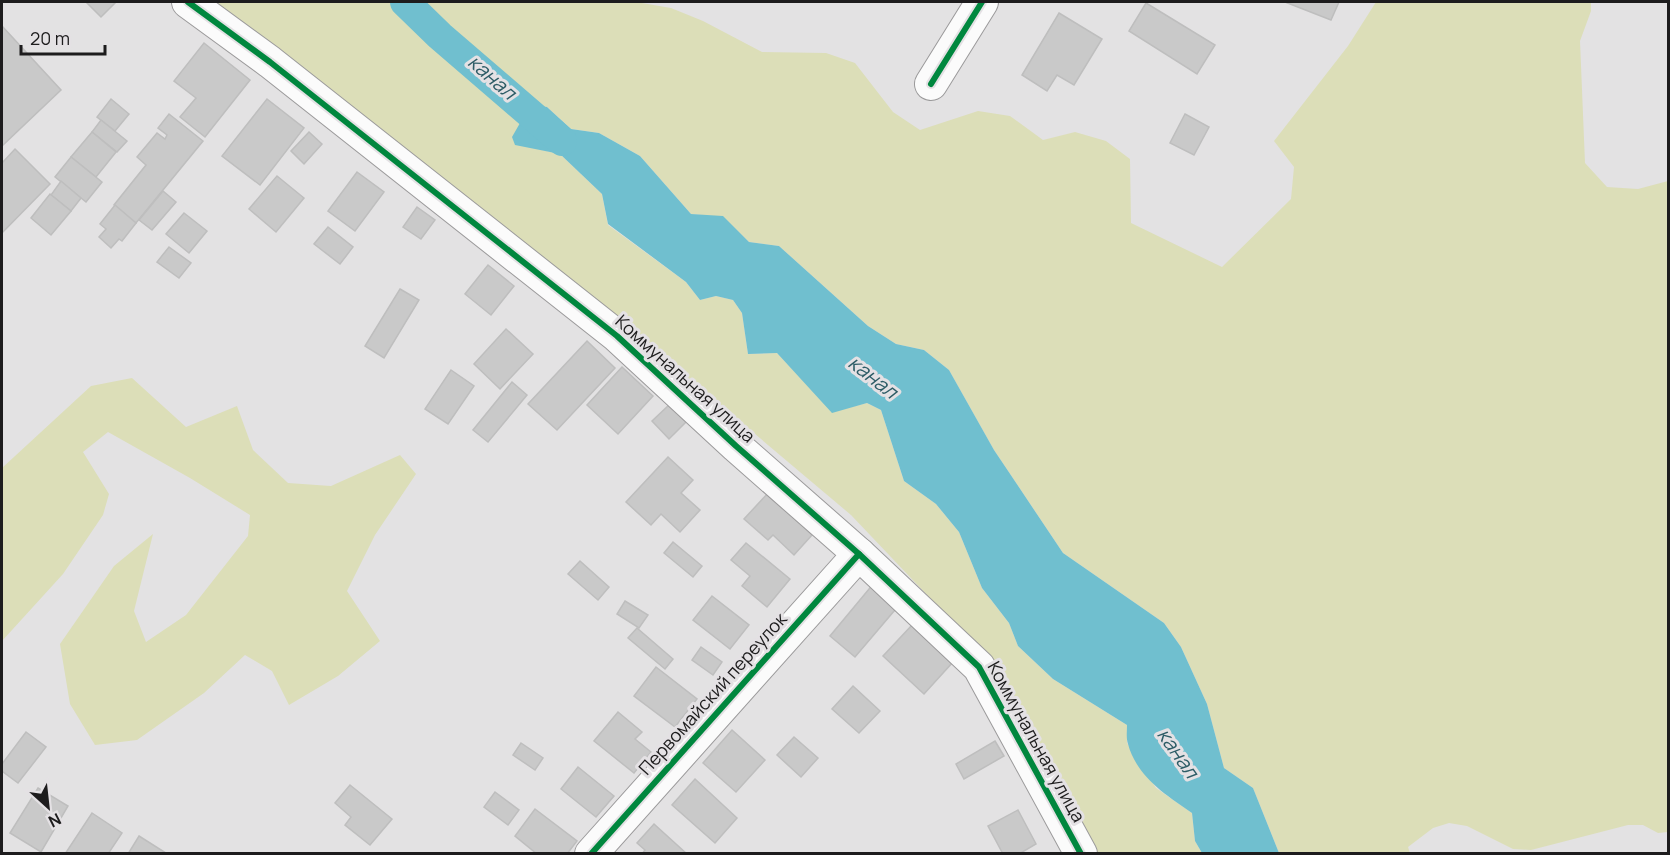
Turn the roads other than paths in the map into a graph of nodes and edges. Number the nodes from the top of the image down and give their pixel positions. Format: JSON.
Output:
{"nodes":[{"id":1,"x":188,"y":2,"type":"edge"},
{"id":2,"x":982,"y":2,"type":"edge"},
{"id":3,"x":931,"y":84,"type":"dead end"},
{"id":4,"x":859,"y":554,"type":"junction"},
{"id":5,"x":591,"y":854,"type":"edge"},
{"id":6,"x":1081,"y":854,"type":"edge"}],
"edges":[{"from":1,"to":4,"type":"street","name":"Коммунальная улица"},
{"from":2,"to":3,"type":"street"},
{"from":4,"to":5,"type":"street","name":"Первомайский переулок"},
{"from":4,"to":6,"type":"street","name":"Коммунальная улица"}]}
